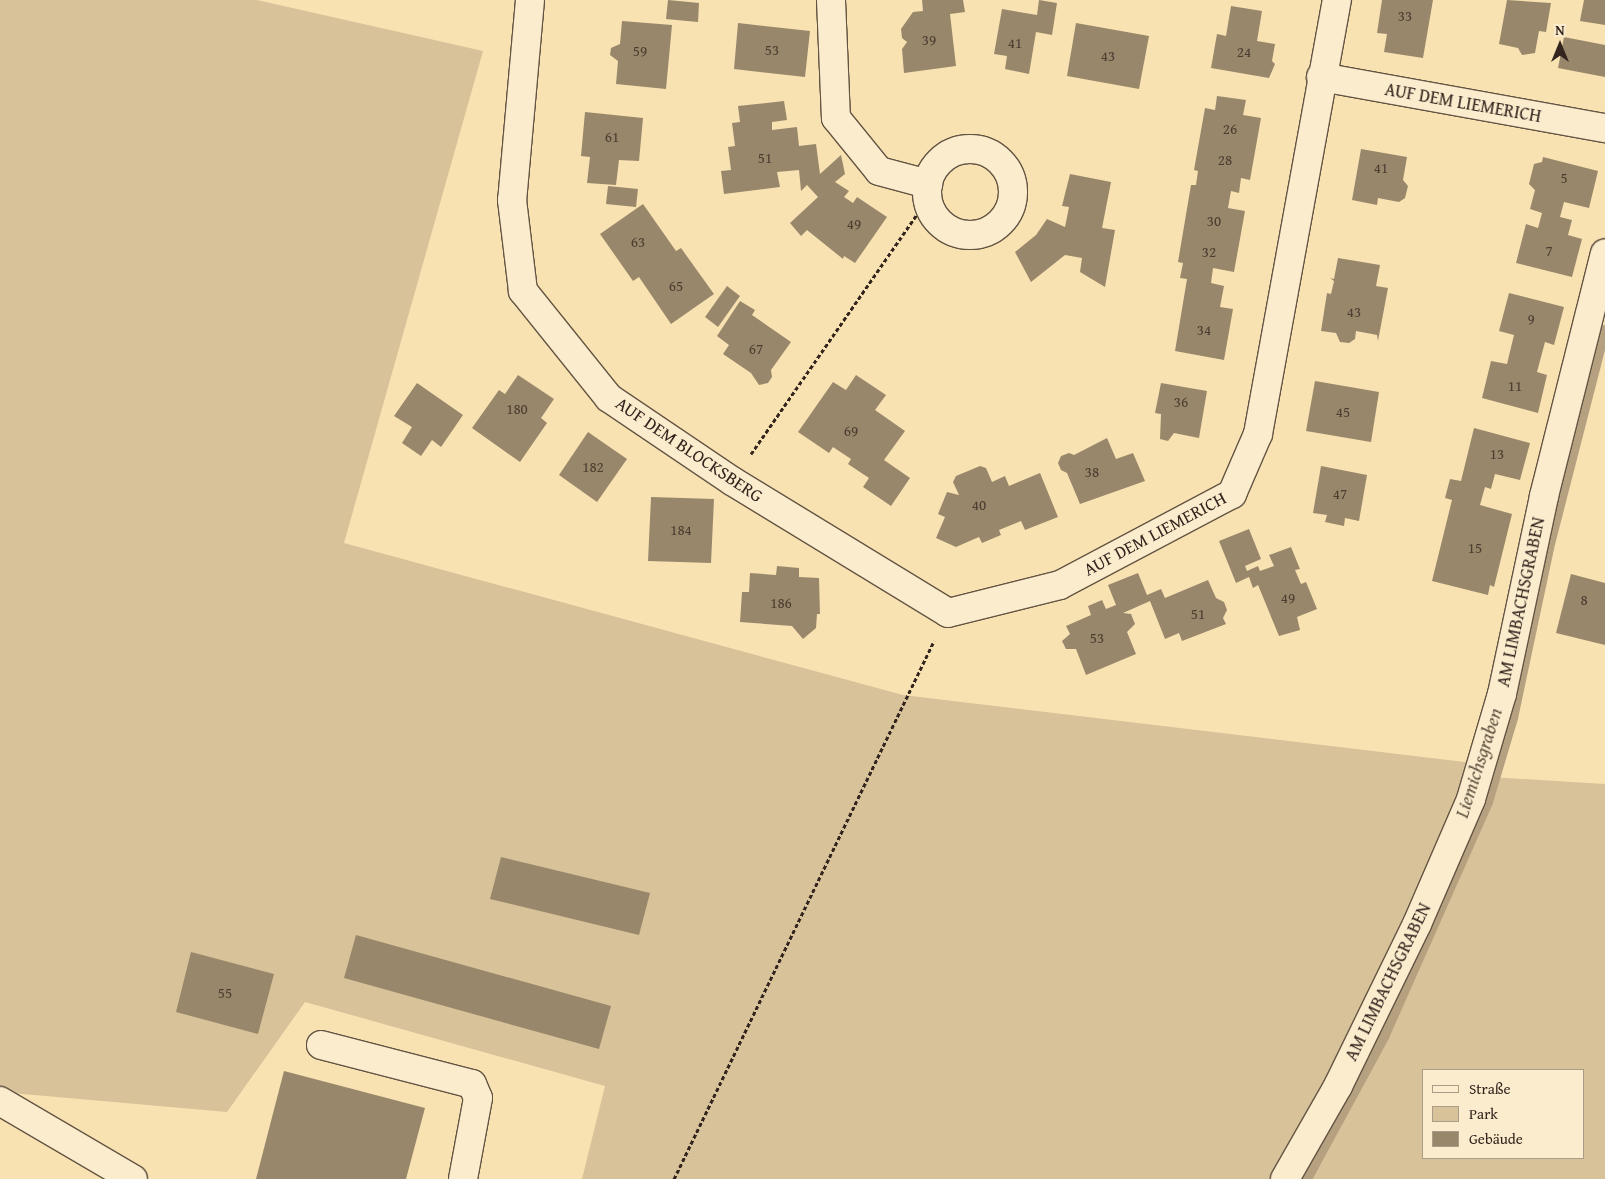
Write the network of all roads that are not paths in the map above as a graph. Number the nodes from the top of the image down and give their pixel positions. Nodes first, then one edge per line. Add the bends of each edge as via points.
1 (530, 0) edge
2 (831, 0) edge
3 (1336, 0) edge
4 (1322, 77) junction
5 (1605, 128) edge
6 (927, 192) road end
7 (1605, 254) edge
8 (878, 572) joint
9 (321, 1045) dead end
10 (0, 1101) edge
11 (133, 1179) edge
12 (463, 1179) edge
13 (1285, 1179) edge

1 - 8 street, AUF DEM BLOCKSBERG via 512,200 523,291 609,398 732,481
2 - 6 street via 836,118 879,171
3 - 4 street, AUF DEM LIEMERICH
4 - 5 street, AUF DEM LIEMERICH
4 - 8 street, AUF DEM LIEMERICH via 1258,434 1232,494 1060,585 948,613
7 - 13 street, AM LIMBACHSGRABEN via 1544,496 1502,694 1471,799 1417,924 1338,1086
9 - 12 street via 472,1084 478,1098
10 - 11 street

